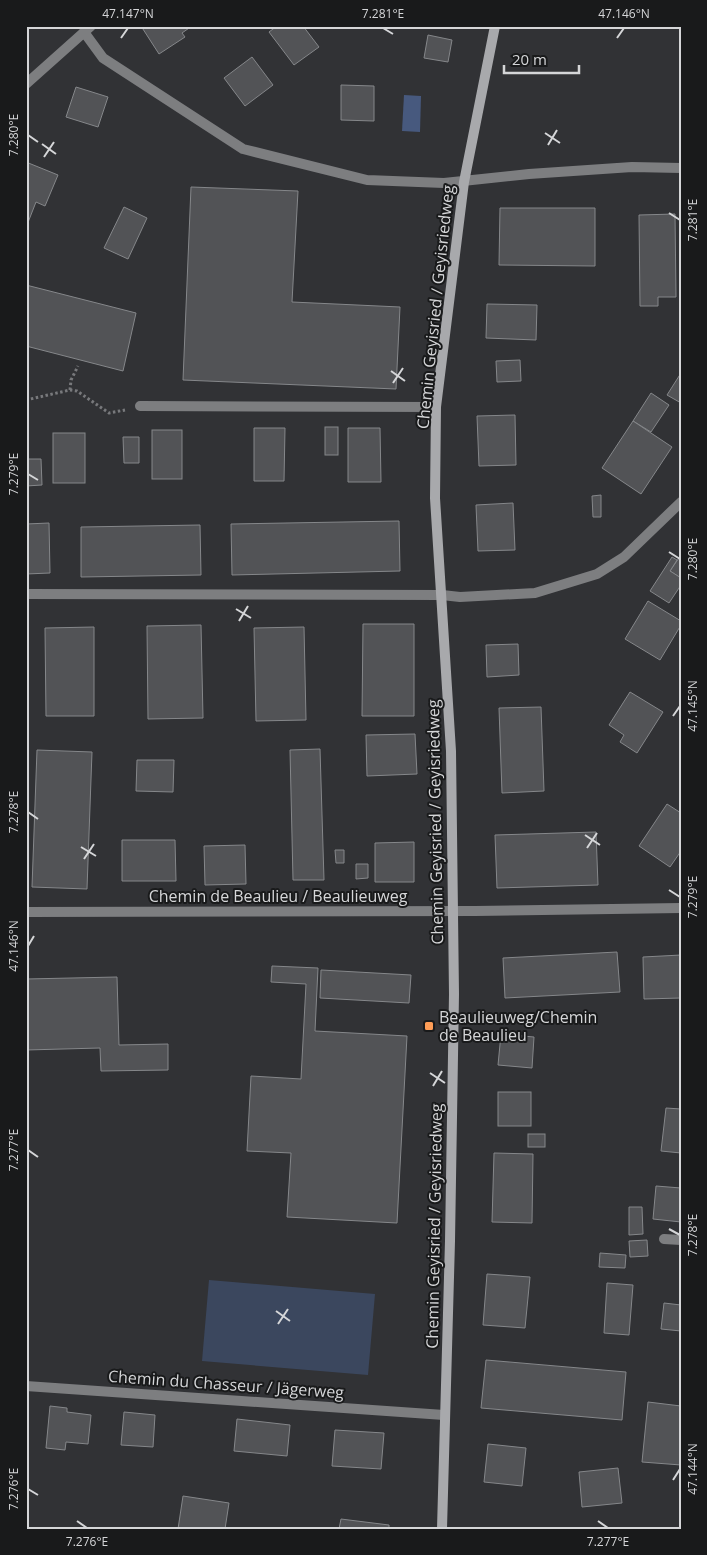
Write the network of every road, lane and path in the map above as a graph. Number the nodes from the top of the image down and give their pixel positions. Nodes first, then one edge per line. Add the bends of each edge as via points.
1 (495, 26) edge
2 (88, 29) edge
3 (26, 84) edge
4 (681, 168) edge
5 (464, 182) junction
6 (78, 366) dead end
7 (70, 390) junction
8 (26, 400) edge
9 (140, 406) joint
10 (436, 406) junction
11 (681, 502) edge
12 (26, 594) edge
13 (442, 595) junction
14 (681, 908) edge
15 (454, 911) junction
16 (26, 912) edge
17 (664, 1239) dead end
18 (681, 1240) edge
19 (26, 1386) edge
20 (444, 1415) junction
21 (442, 1529) edge

1 - 5 street, Chemin Geyisried / Geyisriedweg
2 - 3 street
2 - 5 street via 103,58 243,149 367,180
4 - 5 street via 632,167
5 - 10 street, Chemin Geyisried / Geyisriedweg
6 - 7 path
7 - 8 path
7 - 9 path via 77,391 109,413
9 - 10 street
10 - 13 street, Chemin Geyisried / Geyisriedweg via 435,498
11 - 13 street via 624,557 597,574 534,593
12 - 13 street
13 - 15 street, Chemin Geyisried / Geyisriedweg
14 - 15 street, Chemin de Beaulieu / Beaulieuweg
15 - 16 street, Chemin de Beaulieu / Beaulieuweg
15 - 20 street, Chemin Geyisried / Geyisriedweg via 450,1241
17 - 18 street
19 - 20 street, Chemin du Chasseur / Jägerweg
20 - 21 street, Chemin Geyisried / Geyisriedweg

